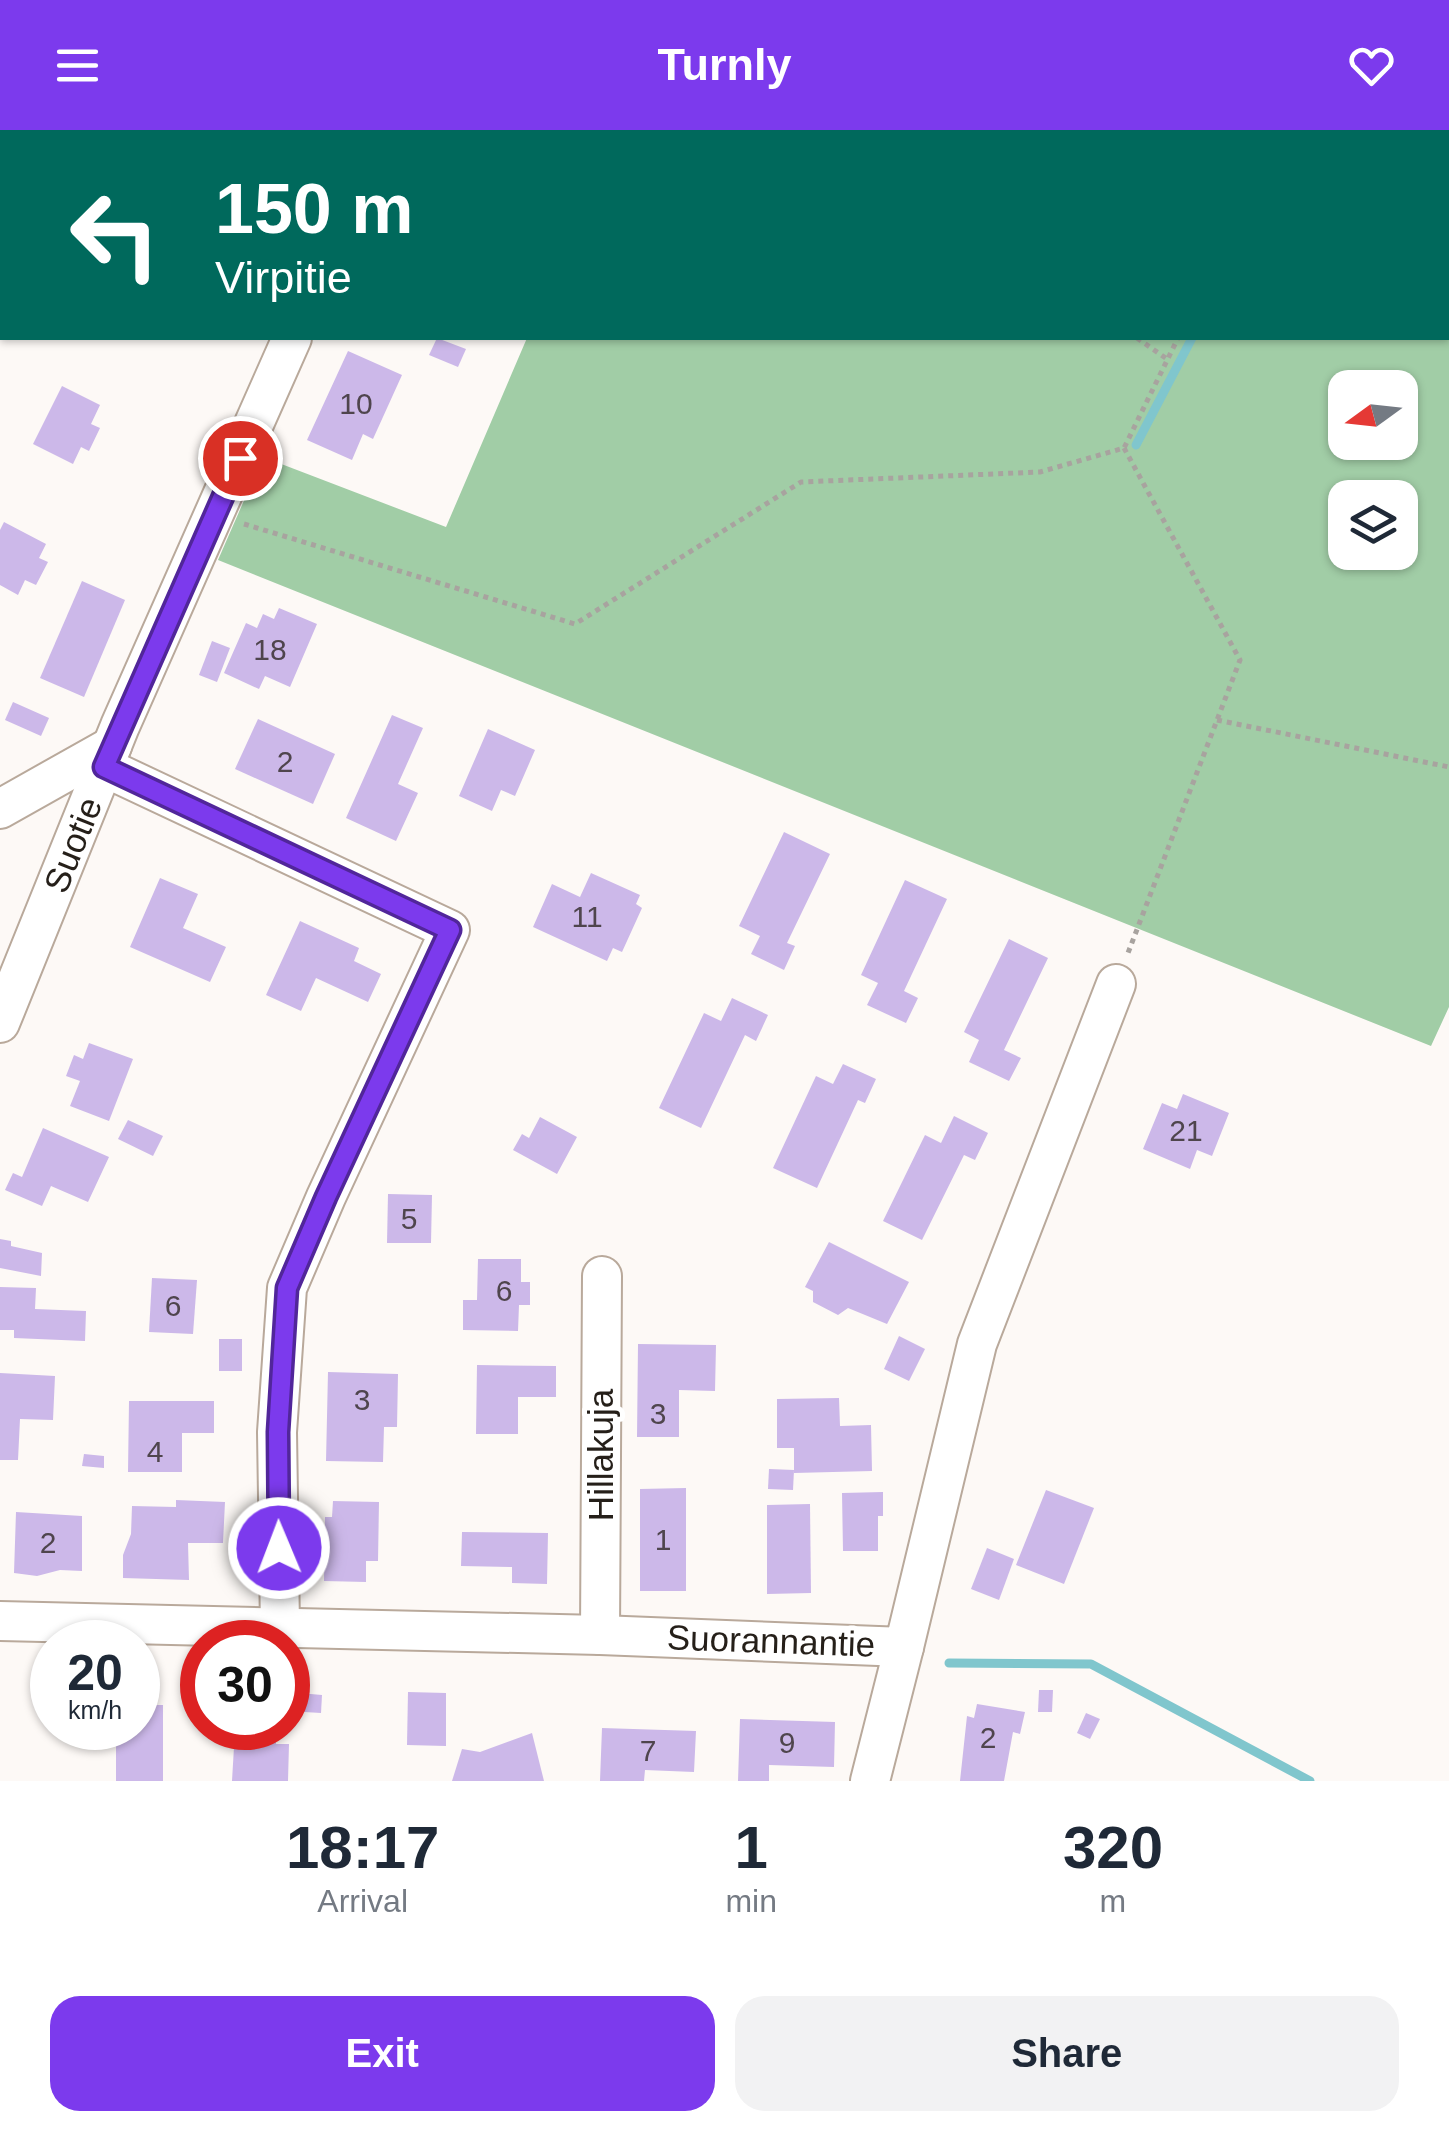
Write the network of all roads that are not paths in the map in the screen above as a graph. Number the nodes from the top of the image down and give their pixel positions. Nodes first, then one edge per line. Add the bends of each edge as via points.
1 (291, 340) edge
2 (108, 756) junction
3 (0, 809) edge
4 (1116, 984) road end
5 (0, 1023) edge
6 (602, 1276) dead end
7 (280, 1620) edge
8 (0, 1621) edge
9 (180, 1624) edge
10 (310, 1627) edge
11 (600, 1634) junction
12 (904, 1647) junction
13 (870, 1781) edge

1 - 2 street, Suotie
2 - 3 street
2 - 5 street, Suotie
2 - 7 street via 450,930 287,1288 278,1432
4 - 12 street, Suorannantie via 977,1344
6 - 11 street, Hillakuja
8 - 9 street, Suorannantie
10 - 11 street, Suorannantie
11 - 12 street, Suorannantie
12 - 13 street

